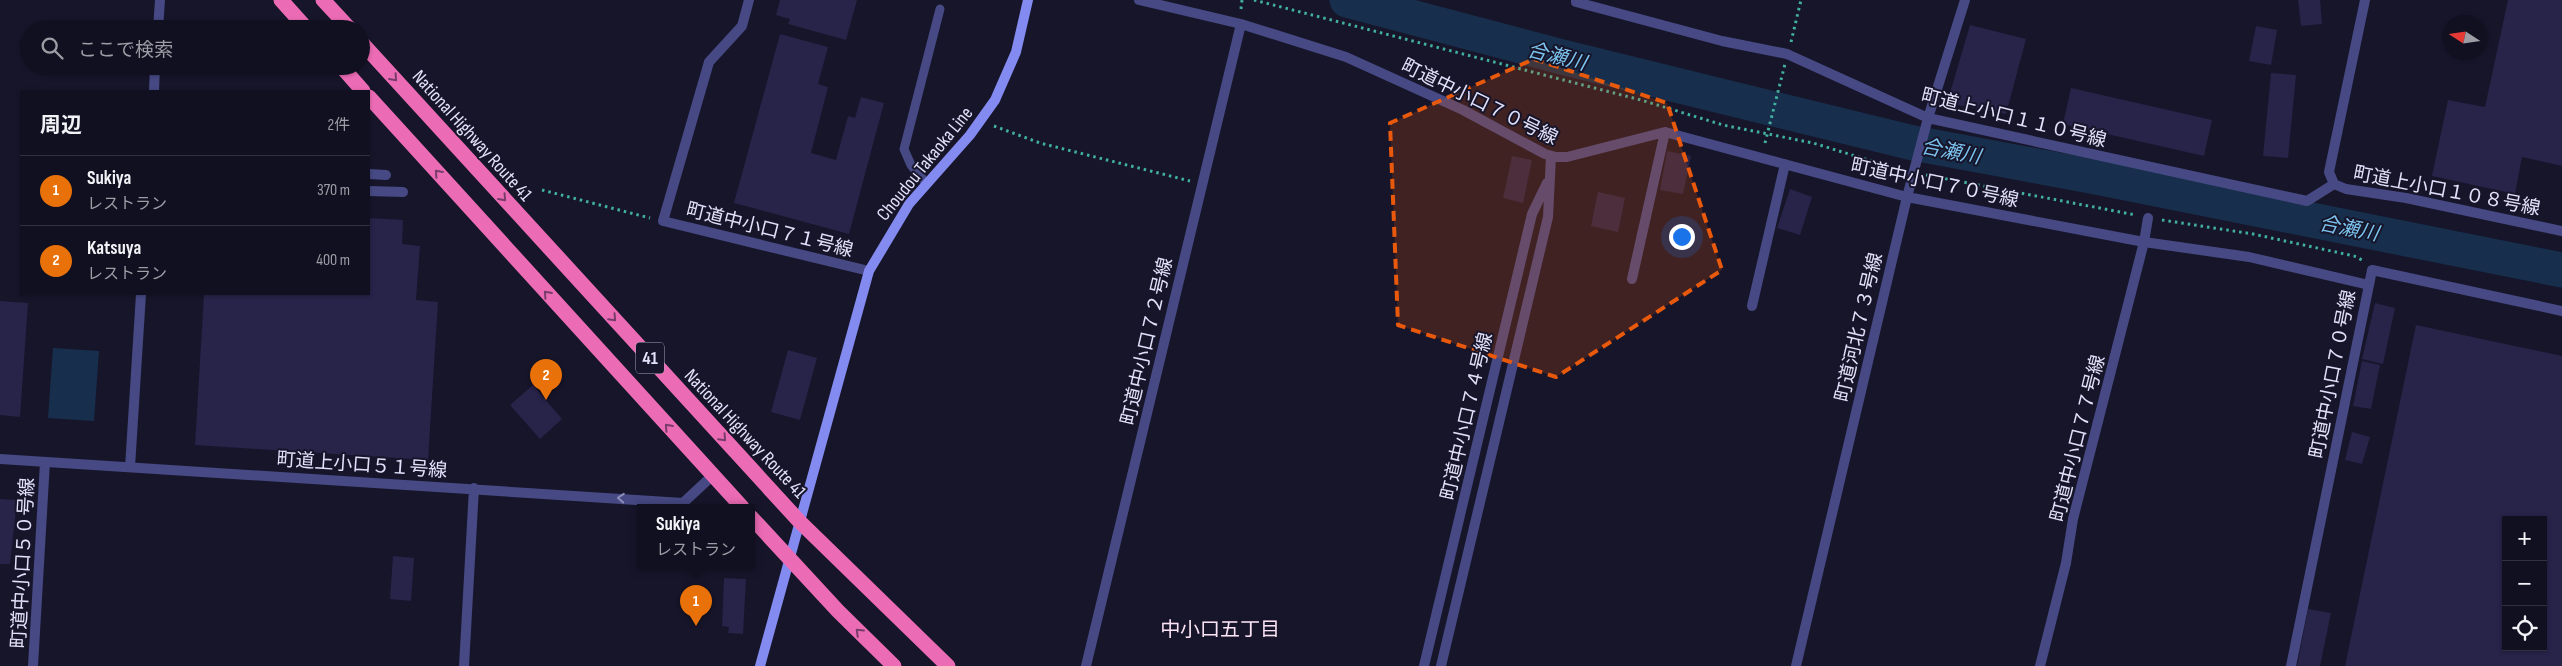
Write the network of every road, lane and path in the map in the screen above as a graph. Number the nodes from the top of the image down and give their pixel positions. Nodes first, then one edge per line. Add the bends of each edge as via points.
1 (160, 0) edge
2 (281, 0) edge
3 (323, 0) edge
4 (749, 0) edge
5 (1028, 0) edge
6 (1140, 0) edge
7 (1254, 0) edge
8 (1801, 0) edge
9 (1965, 0) edge
10 (2365, 0) edge
11 (1576, 1) edge
12 (940, 8) dead end
13 (159, 20) edge
14 (299, 20) edge
15 (342, 20) edge
16 (1241, 24) junction
17 (370, 52) edge
18 (1786, 59) junction
19 (155, 75) edge
20 (349, 75) edge
21 (154, 90) edge
22 (362, 90) edge
23 (370, 98) edge
24 (982, 120) junction
25 (1927, 122) junction
26 (1665, 132) junction
27 (1765, 143) dead end
28 (1551, 156) junction
29 (1785, 164) junction
30 (1914, 173) junction
31 (370, 174) edge
32 (386, 175) dead end
33 (1550, 178) junction
34 (926, 183) junction
35 (1201, 184) junction
36 (2334, 184) junction
37 (370, 190) edge
38 (542, 190) dead end
39 (403, 192) dead end
40 (1907, 197) junction
41 (2148, 218) dead end
42 (663, 221) junction
43 (2562, 231) edge
44 (2144, 242) junction
45 (870, 271) junction
46 (1632, 279) dead end
47 (2369, 285) junction
48 (141, 295) edge
49 (1752, 306) dead end
50 (2562, 311) edge
51 (0, 460) edge
52 (46, 462) junction
53 (130, 466) junction
54 (712, 476) junction
55 (474, 488) junction
56 (739, 504) edge
57 (755, 521) edge
58 (799, 521) junction
59 (790, 558) junction
60 (33, 666) edge
61 (464, 666) edge
62 (760, 666) edge
63 (894, 666) edge
64 (948, 666) edge
65 (1086, 666) edge
66 (1424, 666) edge
67 (1441, 666) edge
68 (1796, 666) edge
69 (2040, 666) edge
70 (2291, 666) edge

1 - 13 street
2 - 14 highway
3 - 15 highway
4 - 42 street, 町道中小口７１号線 via 742,26 709,62
5 - 24 street, Choudou Takaoka Line via 1007,76
6 - 16 street, 町道中小口７０号線
7 - 30 path via 1641,100 1723,126 1813,143
8 - 18 path
9 - 25 street, 町道河北７３号線
10 - 36 street, 町道上小口１０８号線 via 2329,172
11 - 18 street, 町道上小口１１０号線
12 - 34 lane via 904,149 911,165
16 - 28 street, 町道中小口７０号線 via 1346,57 1463,110
16 - 35 street, 町道中小口７２号線
17 -> 58 highway, National Highway Route 41 / 41
18 - 25 street, 町道上小口１１０号線
18 - 27 path, bridge
19 - 21 street
20 - 22 highway
54 -> 23 highway, 41
24 - 34 street, Choudou Takaoka Line
24 - 35 path via 1040,144
25 - 30 street, 町道河北７３号線
25 - 36 street, 町道上小口１１０号線 via 2307,201
26 - 28 street, 町道中小口７０号線 via 1567,157
26 - 29 street, 町道中小口７０号線
26 - 46 street
28 - 33 street, 町道中小口７４号線
29 - 40 street, 町道中小口７０号線
29 - 49 street
30 - 40 street, 町道河北７３号線
31 - 32 street
33 - 66 street, 町道中小口７４号線 via 1532,214
33 - 67 street, 町道中小口７４号線 via 1548,218
34 - 45 street, Choudou Takaoka Line via 893,228
35 - 65 street, 町道中小口７２号線
36 - 43 street, 町道上小口１０８号線
37 - 39 street
38 - 42 path
40 - 44 street, 町道中小口７０号線
40 - 68 street, 町道河北７３号線
41 - 44 street, 町道中小口７７号線
42 - 45 street, 町道中小口７１号線
44 - 47 street, 町道中小口７０号線 via 2249,257
44 - 69 street, 町道中小口７７号線 via 2073,519 2066,563
45 - 58 street, Choudou Takaoka Line
47 - 50 street via 2372,270
47 - 70 street, 町道中小口７０号線
48 - 53 street
51 - 52 street, 町道上小口５１号線
52 - 53 street, 町道上小口５１号線
52 - 60 street, 町道中小口５０号線
53 - 55 street, 町道上小口５１号線
54 -> 55 street, 町道上小口５１号線 via 683,502
54 - 56 highway, 41
55 - 61 street
57 - 59 highway
58 - 59 street, Choudou Takaoka Line
58 - 64 highway, National Highway Route 41 / 41
59 - 62 street, Choudou Takaoka Line
63 -> 59 highway

